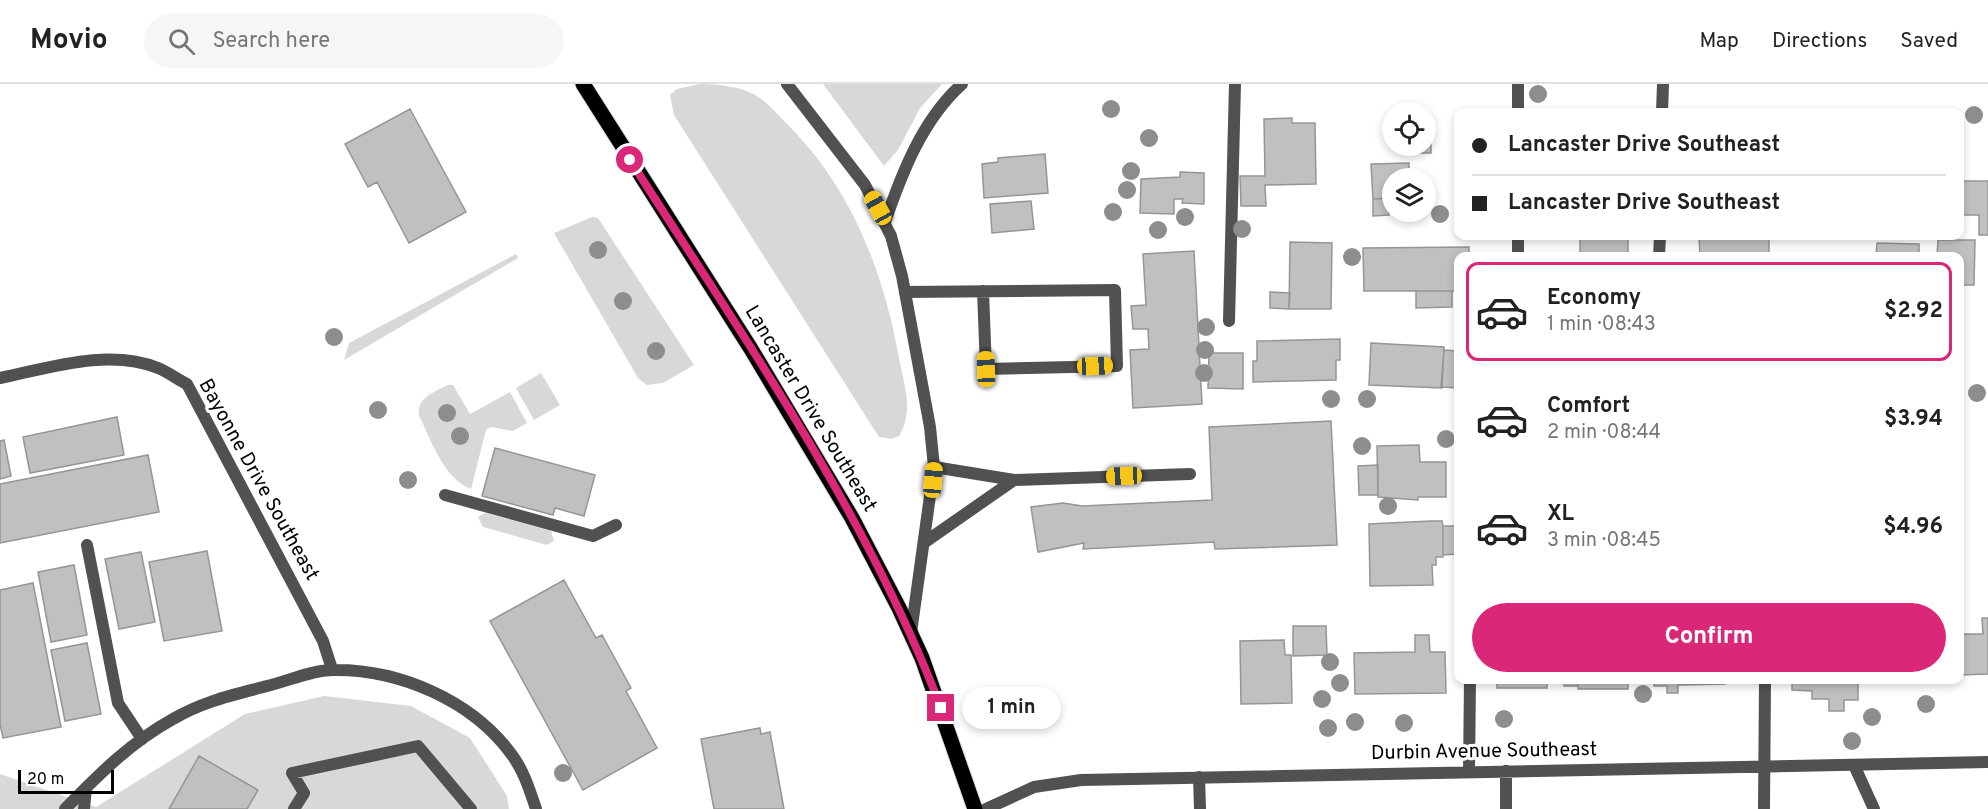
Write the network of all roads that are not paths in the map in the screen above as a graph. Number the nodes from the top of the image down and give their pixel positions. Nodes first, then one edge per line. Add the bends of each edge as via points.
1 (582, 84) edge
2 (787, 84) edge
3 (962, 84) edge
4 (1235, 84) edge
5 (1518, 84) edge
6 (1663, 84) edge
7 (1518, 108) edge
8 (1662, 108) edge
9 (885, 222) junction
10 (983, 291) junction
11 (905, 292) junction
12 (1229, 321) dead end
13 (0, 378) edge
14 (934, 467) junction
15 (1190, 474) dead end
16 (1014, 480) junction
17 (445, 495) dead end
18 (616, 525) dead end
19 (925, 542) junction
20 (87, 545) dead end
21 (911, 633) junction
22 (332, 669) junction
23 (1470, 684) edge
24 (1765, 684) edge
25 (142, 739) junction
26 (1988, 762) edge
27 (1854, 765) junction
28 (1764, 766) junction
29 (1506, 771) junction
30 (1469, 772) junction
31 (1199, 777) junction
32 (86, 788) junction
33 (65, 809) edge
34 (84, 809) edge
35 (294, 809) edge
36 (471, 809) edge
37 (536, 809) edge
38 (975, 809) edge
39 (986, 809) edge
40 (1200, 809) edge
41 (1506, 809) edge
42 (1764, 809) edge
43 (1874, 809) edge

1 - 21 main road, Lancaster Drive Southeast via 815,454
2 - 9 street via 865,185
3 - 9 street via 928,124
4 - 12 street
5 - 7 street
6 - 8 street
9 - 11 street
10 - 10 street via 1115,290 1117,366 986,369
10 - 11 street
11 - 14 street
13 - 22 street, Bayonne Drive Southeast via 83,362 124,360 157,368 187,384 323,641
14 - 16 street
14 - 19 street
15 - 16 street
16 - 19 street
17 - 18 street via 593,536
19 - 21 street
20 - 25 street via 118,703
21 - 38 main road, Lancaster Drive Southeast
22 - 25 street via 219,697
22 - 37 street via 410,683 463,708 493,731 513,756
23 - 30 street
24 - 28 street
25 - 32 street
26 - 27 street, Durbin Avenue Southeast
27 - 28 street, Durbin Avenue Southeast
27 - 43 street
28 - 29 street, Durbin Avenue Southeast
28 - 42 street
29 - 30 street, Durbin Avenue Southeast
29 - 41 street
30 - 31 street, Durbin Avenue Southeast
31 - 39 street, Durbin Avenue Southeast via 1081,780 1034,787
31 - 40 street
32 - 33 street
32 - 34 street
35 - 36 street via 304,793 292,773 418,746

